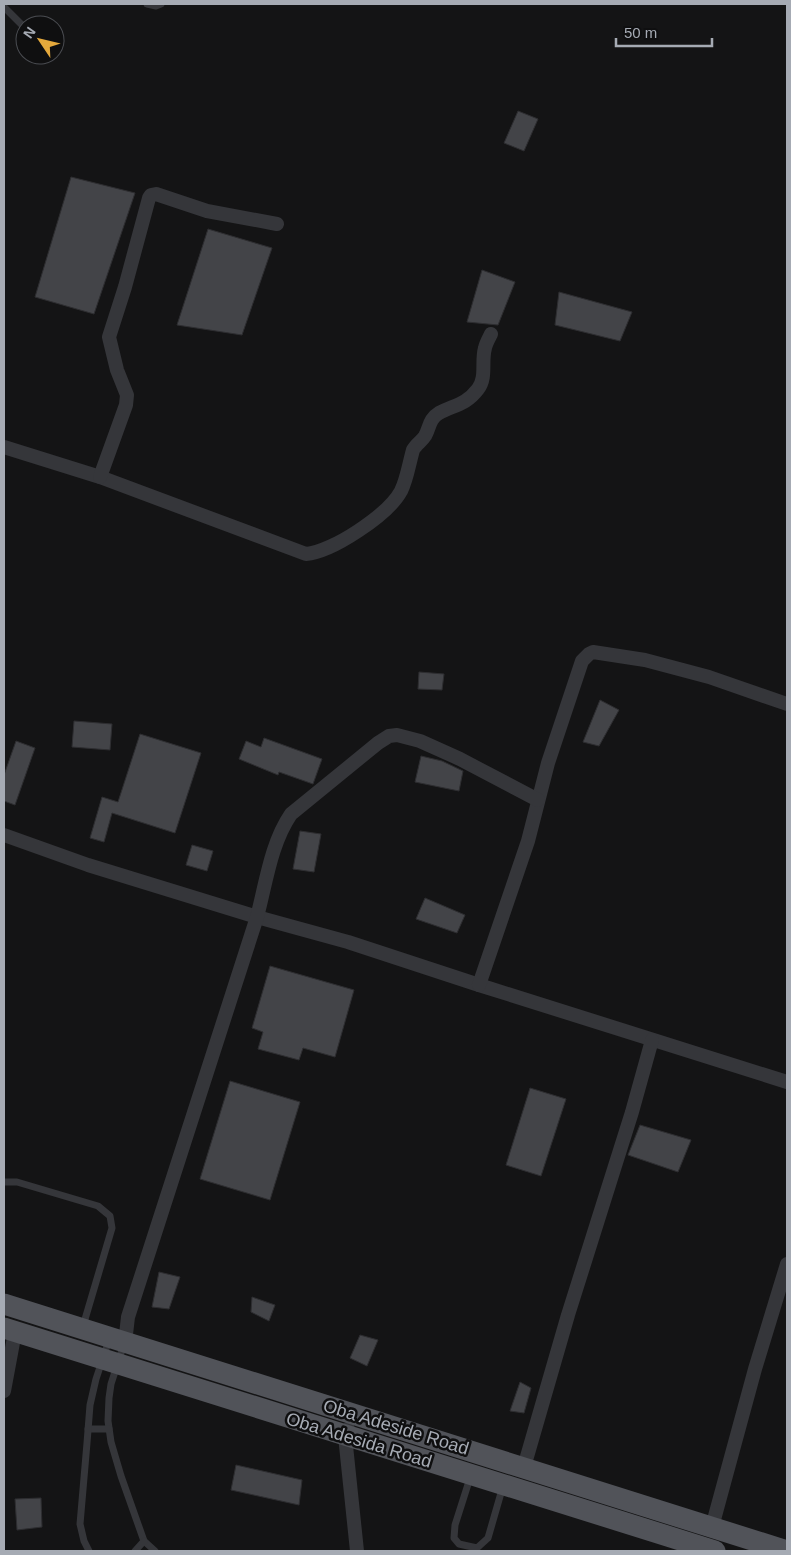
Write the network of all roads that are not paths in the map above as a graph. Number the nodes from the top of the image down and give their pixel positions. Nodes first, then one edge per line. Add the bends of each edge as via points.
1 (147, 4) edge
2 (161, 4) edge
3 (4, 7) edge
4 (15, 18) edge
5 (277, 224) dead end
6 (491, 334) dead end
7 (4, 447) edge
8 (100, 477) junction
9 (787, 704) edge
10 (538, 800) junction
11 (4, 835) edge
12 (257, 917) junction
13 (479, 985) junction
14 (652, 1040) junction
15 (787, 1082) edge
16 (4, 1182) edge
17 (787, 1264) edge
18 (4, 1304) edge
19 (82, 1328) junction
20 (10, 1330) edge
21 (117, 1340) junction
22 (110, 1361) junction
23 (4, 1391) edge
24 (354, 1414) junction
25 (88, 1429) junction
26 (109, 1429) junction
27 (345, 1436) junction
28 (524, 1467) junction
29 (471, 1475) junction
30 (503, 1484) junction
31 (712, 1527) junction
32 (144, 1541) junction
33 (89, 1551) edge
34 (136, 1551) edge
35 (155, 1551) edge
36 (357, 1551) edge
37 (715, 1551) edge
38 (787, 1551) edge

1 - 2 lane
3 - 4 lane
5 - 8 street via 207,211 156,194 149,198 109,337 127,395
6 - 8 street via 485,347 480,387 466,401 439,413 432,420 413,450 400,492 372,520 332,547 316,553 306,554
7 - 8 street
9 - 10 street via 709,676 646,660 594,652 582,661
10 - 12 street via 460,759 397,734 389,736 291,814 274,850
10 - 13 street via 528,841
11 - 12 street via 88,865
12 - 13 street via 348,942
12 - 21 street via 128,1317
13 - 14 street
14 - 15 street
14 - 28 street
16 - 19 lane via 17,1182 98,1206 110,1216 112,1228
17 - 31 street
18 - 19 main road, Oba Adeside Road
19 - 21 main road, Oba Adeside Road
20 - 22 main road, Oba Adesida Road
20 - 23 street
21 - 22 lane
21 - 22 lane
21 - 24 main road, Oba Adeside Road
22 - 25 lane via 90,1405
22 - 26 lane
22 - 27 main road, Oba Adesida Road
24 - 27 street
24 - 28 main road, Oba Adeside Road
25 - 26 lane
25 - 33 lane via 80,1524
26 - 32 lane via 121,1476
27 - 29 main road, Oba Adesida Road
27 - 36 street
28 - 31 main road, Oba Adeside Road
29 - 30 main road, Oba Adesida Road
29 - 30 lane via 455,1525 454,1538 459,1544 477,1548 488,1538
30 - 37 main road, Oba Adesida Road
31 - 38 main road, Oba Adeside Road
32 - 34 lane
32 - 35 lane

